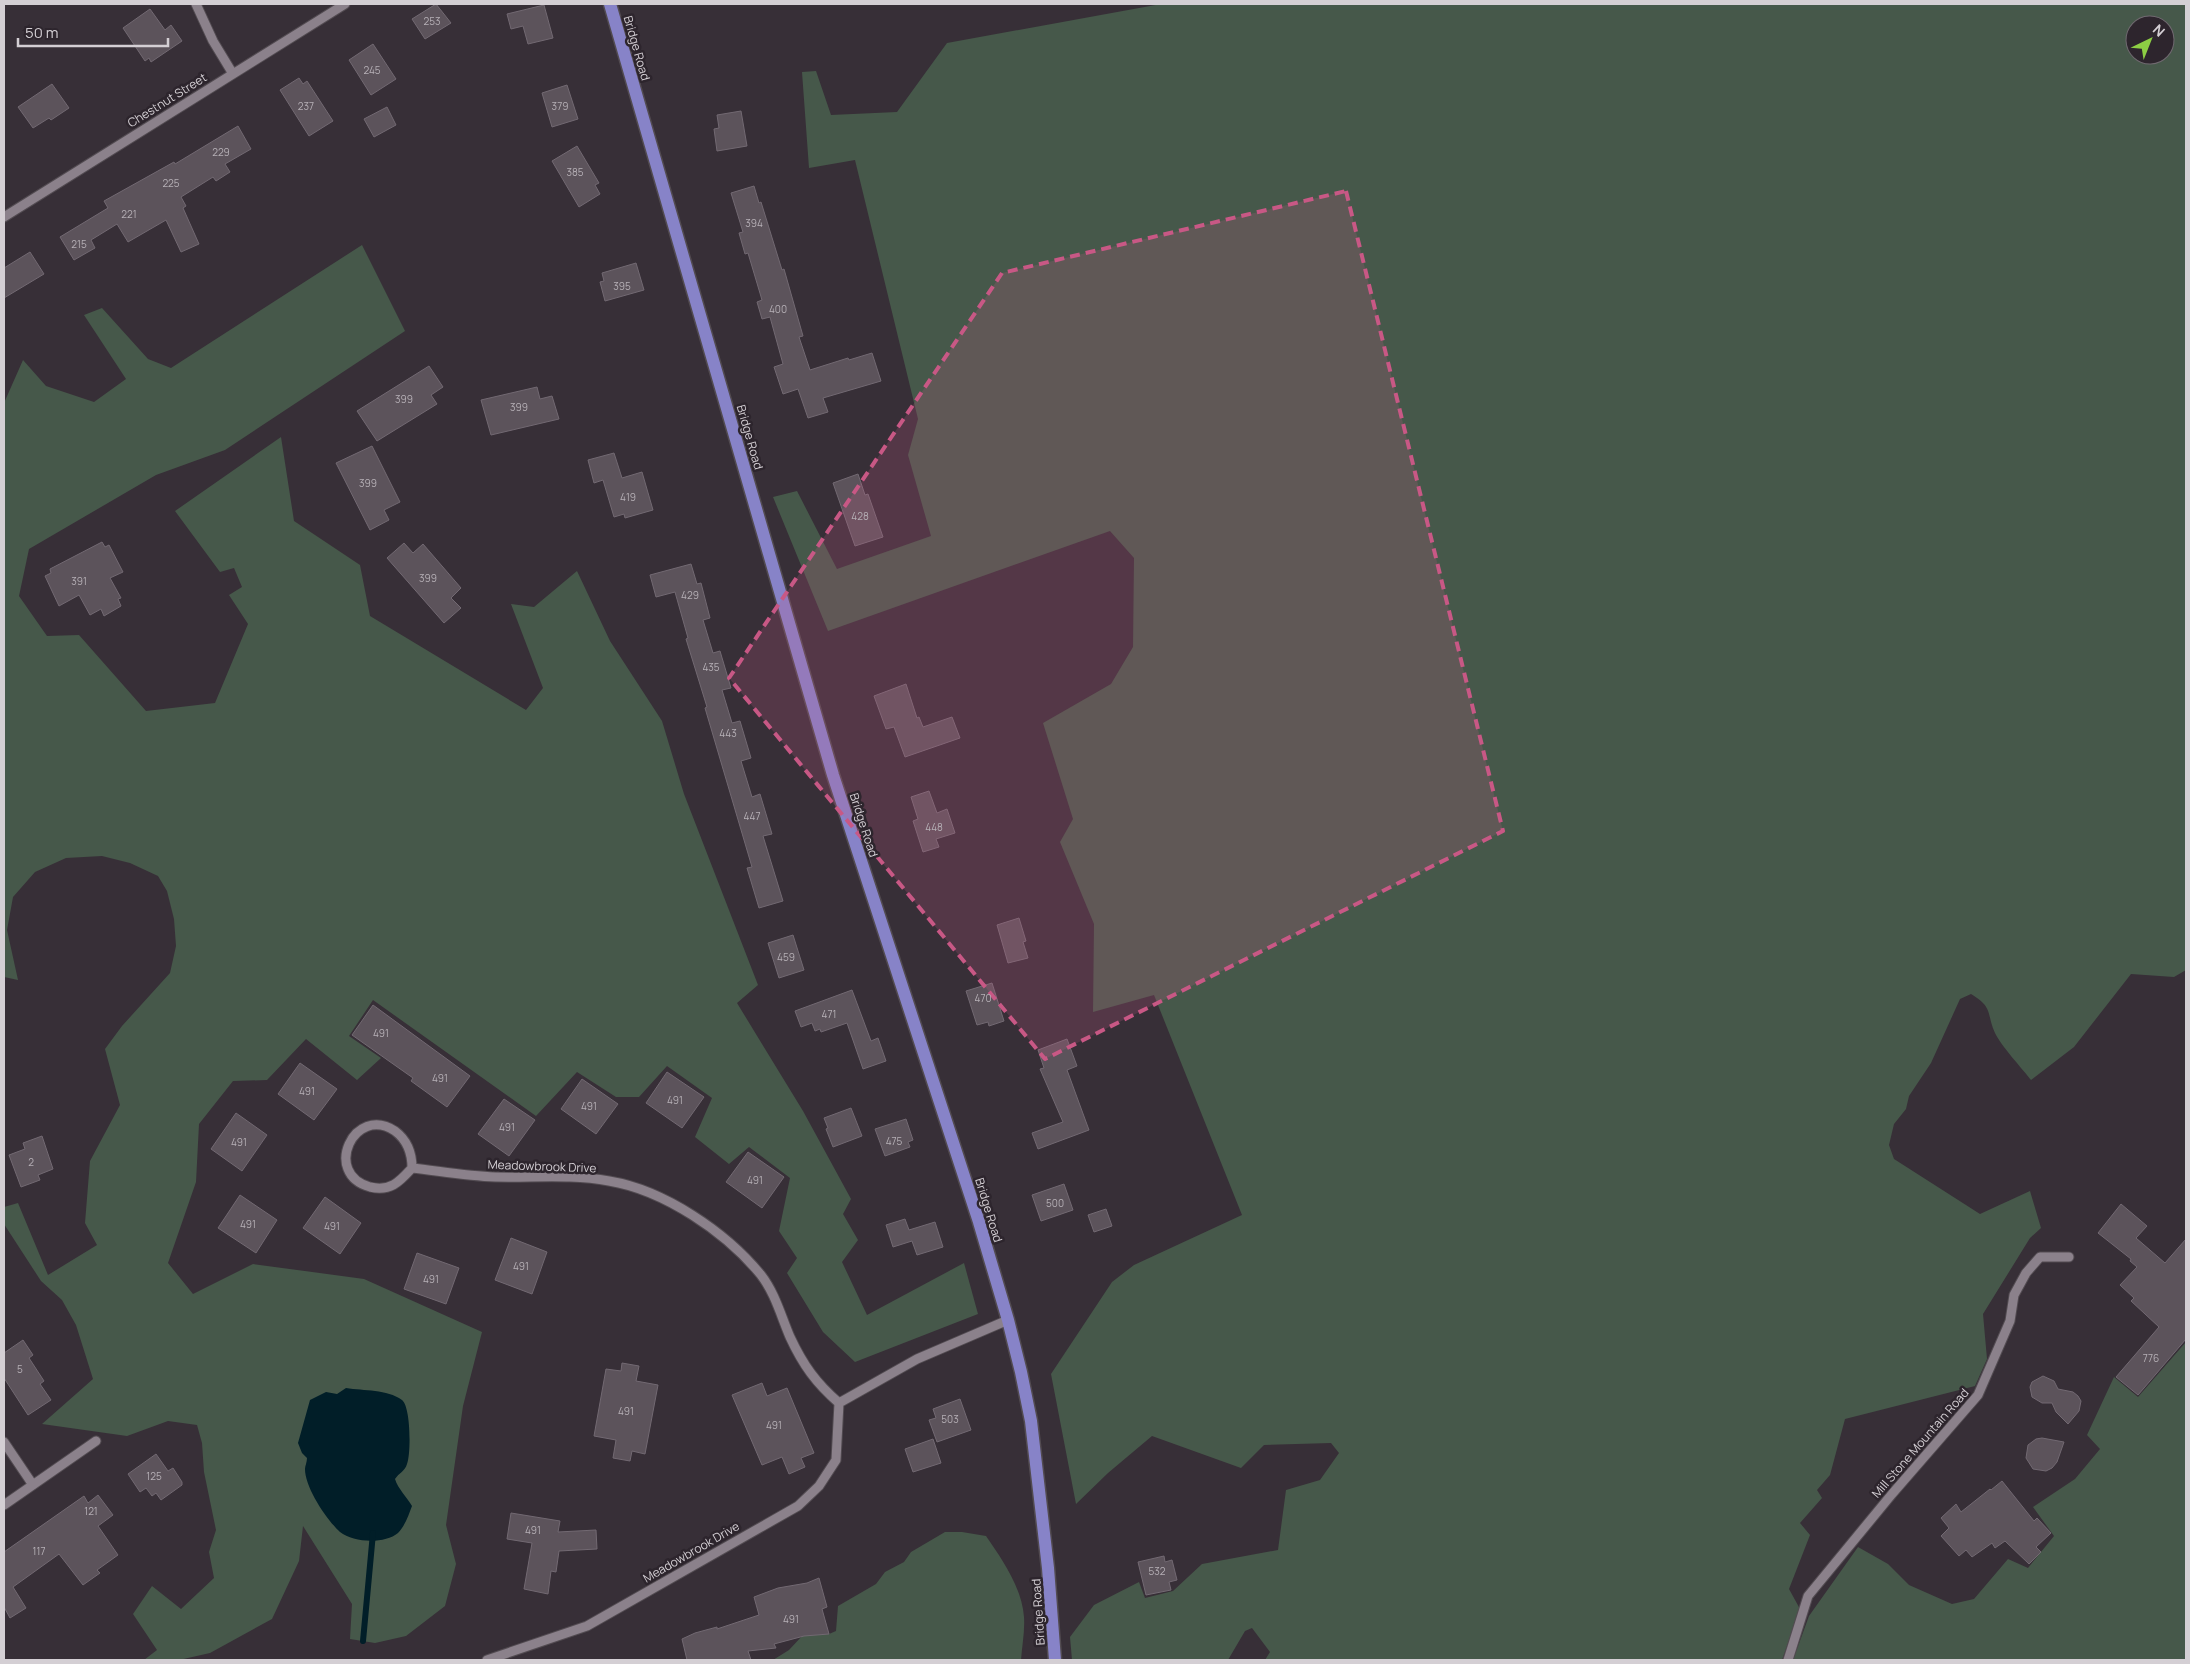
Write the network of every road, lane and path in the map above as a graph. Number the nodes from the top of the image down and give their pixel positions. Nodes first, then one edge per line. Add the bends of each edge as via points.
1 (196, 4) edge
2 (345, 4) edge
3 (610, 4) edge
4 (232, 74) junction
5 (4, 218) edge
6 (412, 1168) junction
7 (2069, 1257) dead end
8 (1008, 1320) junction
9 (839, 1404) junction
10 (4, 1442) edge
11 (96, 1442) dead end
12 (33, 1485) junction
13 (4, 1505) edge
14 (487, 1660) edge
15 (1055, 1660) edge
16 (1788, 1660) edge

1 - 4 street
2 - 4 street, Chestnut Street
3 - 8 main road, Bridge Road via 833,775
4 - 5 street, Chestnut Street
6 - 6 street via 410,1150 403,1137 381,1125 363,1128 353,1138 346,1153 351,1175 370,1187 394,1186
6 - 9 street, Meadowbrook Drive via 493,1177 567,1177 609,1181 633,1187 685,1212 722,1237 762,1277 804,1364 819,1386
7 - 16 street, Mill Stone Mountain Road via 2040,1257 2026,1273 2014,1295 2010,1321 1978,1395 1808,1596
8 - 9 street via 917,1359
8 - 15 main road, Bridge Road via 1031,1421
9 - 14 street, Meadowbrook Drive via 836,1460 819,1486 798,1506 587,1626
10 - 12 street
11 - 12 street
12 - 13 street

